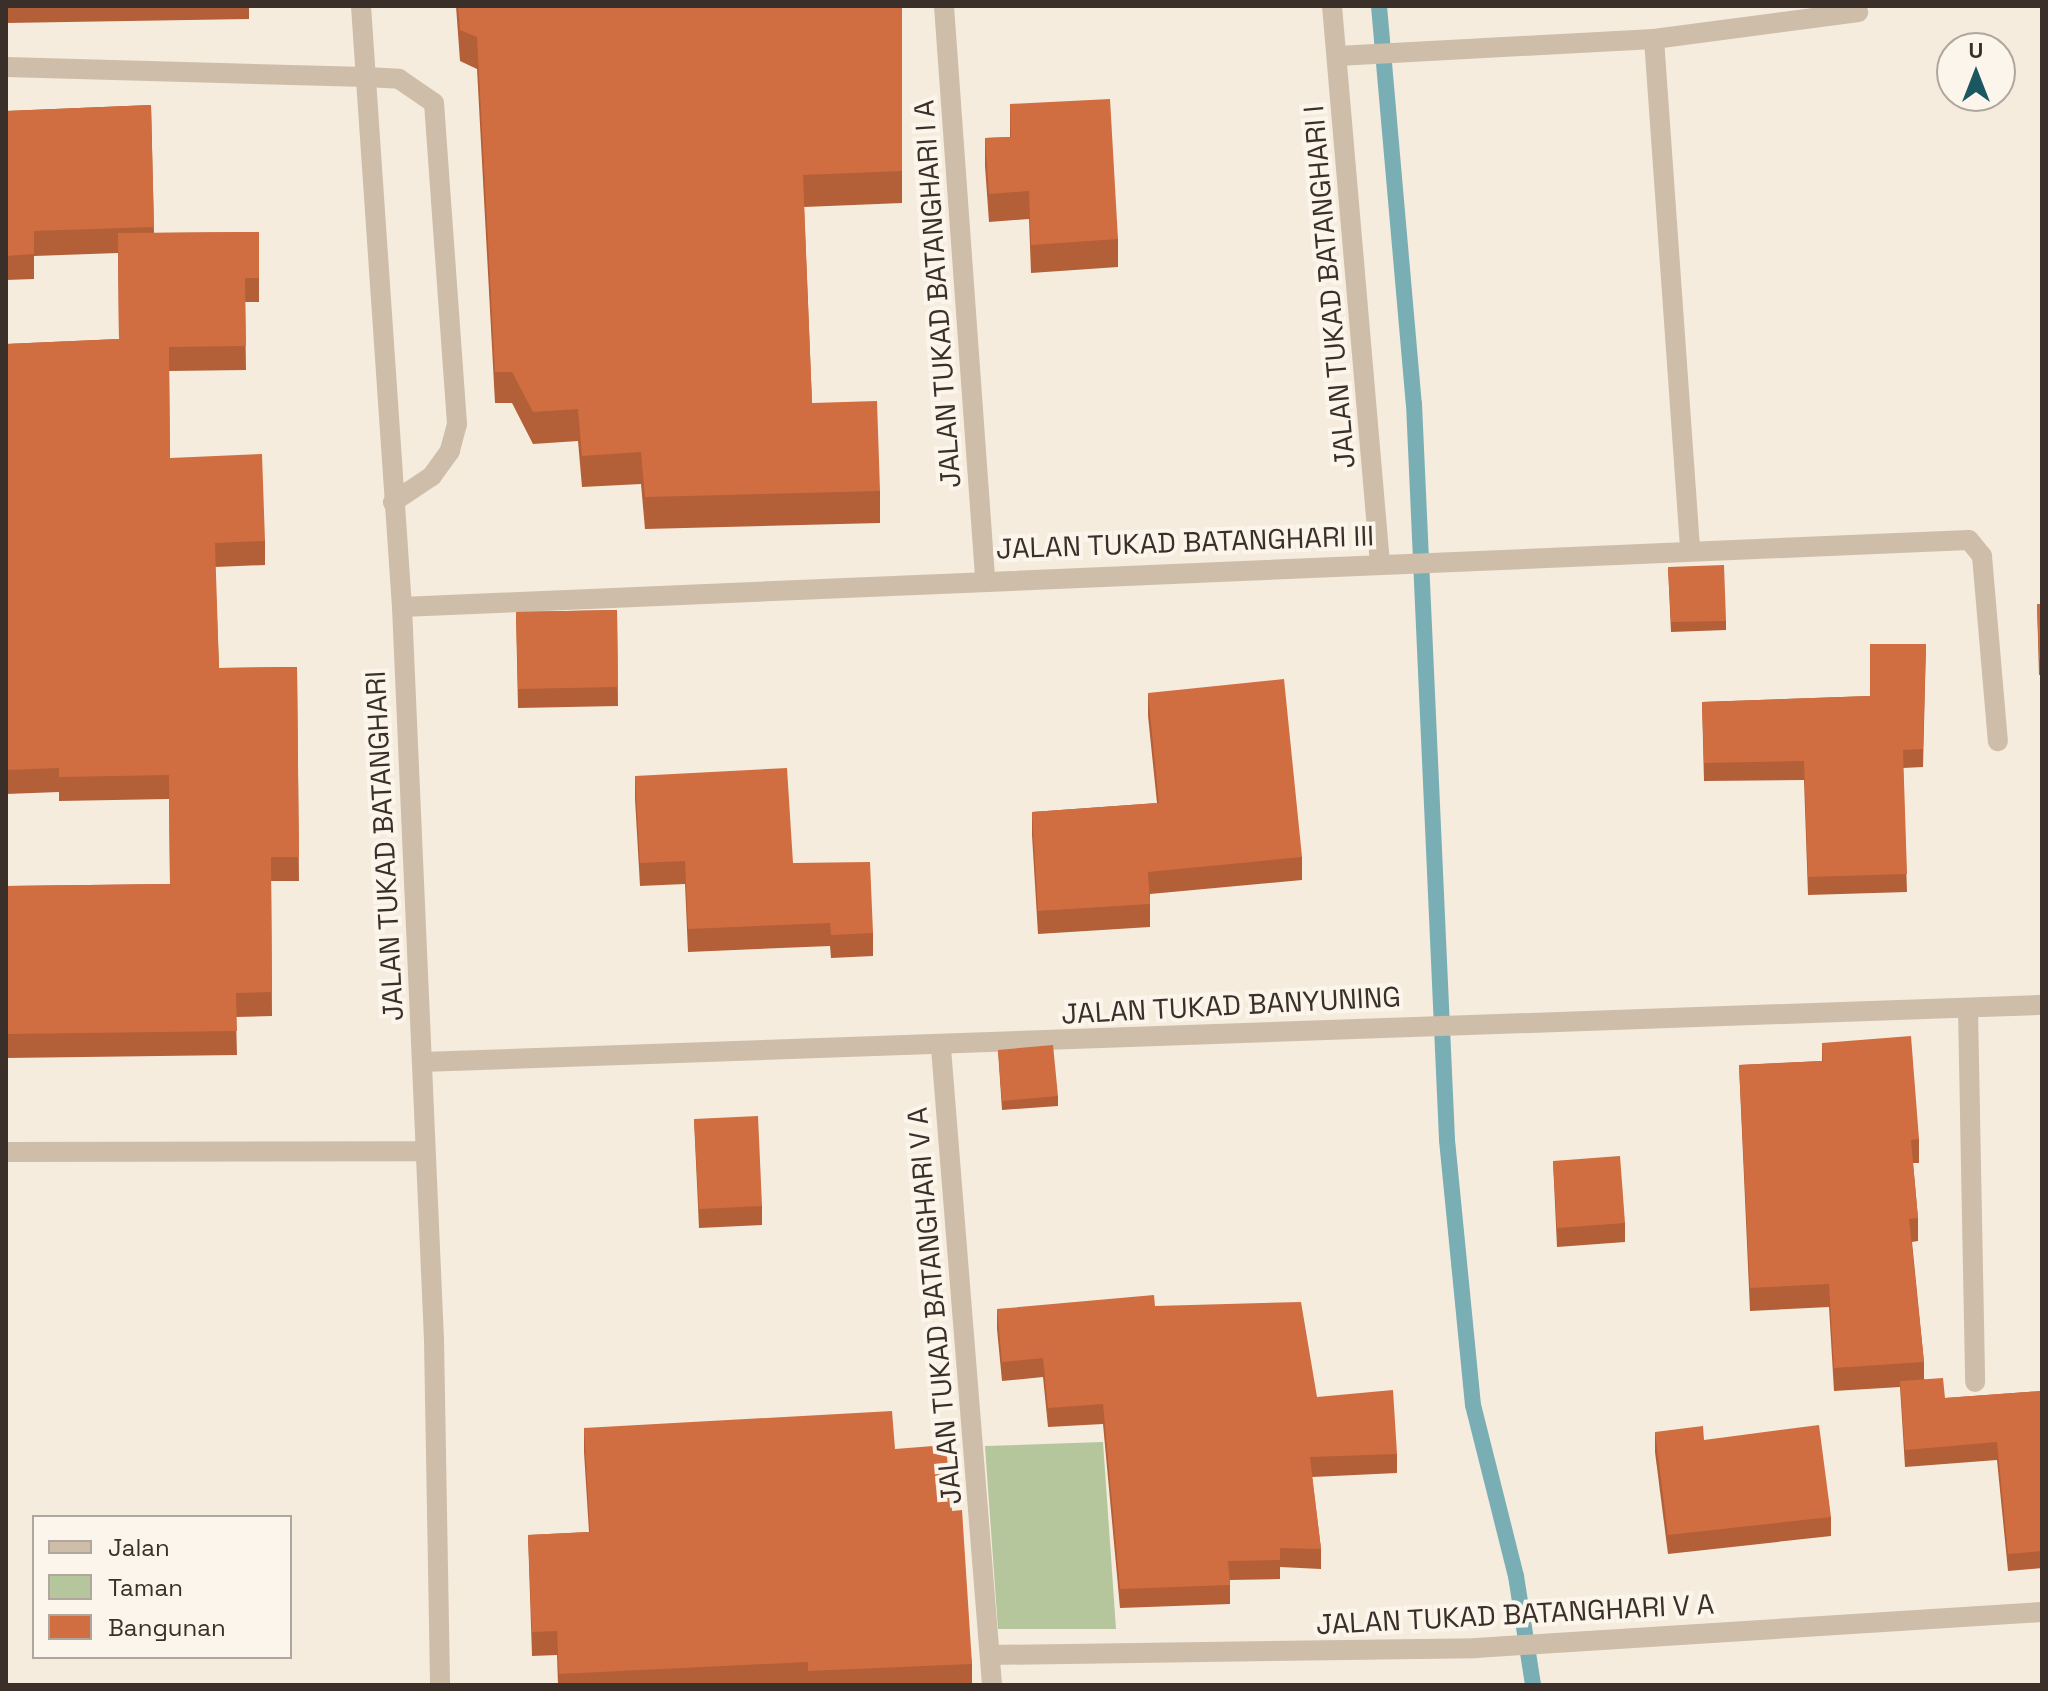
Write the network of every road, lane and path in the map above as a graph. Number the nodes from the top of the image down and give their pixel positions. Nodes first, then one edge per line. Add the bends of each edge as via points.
1 (361, 6) edge
2 (944, 6) edge
3 (1332, 6) edge
4 (1858, 12) dead end
5 (1654, 39) junction
6 (1338, 56) junction
7 (6, 67) edge
8 (366, 77) junction
9 (393, 502) junction
10 (1690, 548) junction
11 (1380, 564) junction
12 (985, 577) junction
13 (402, 607) junction
14 (1998, 741) dead end
15 (2042, 1005) edge
16 (1968, 1009) junction
17 (941, 1048) junction
18 (422, 1062) junction
19 (424, 1151) junction
20 (6, 1152) edge
21 (1975, 1382) dead end
22 (2042, 1612) edge
23 (991, 1655) junction
24 (440, 1685) edge
25 (992, 1685) edge

1 - 8 street, JALAN TUKAD BATANGHARI
2 - 12 street, JALAN TUKAD BATANGHARI I A
3 - 6 street, JALAN TUKAD BATANGHARI I
4 - 5 street
5 - 6 street
5 - 10 street
6 - 11 street, JALAN TUKAD BATANGHARI I
7 - 8 street
8 - 9 street, JALAN TUKAD BATANGHARI
8 - 9 street via 419,88 434,103 438,123 457,424 450,451 432,476
9 - 13 street, JALAN TUKAD BATANGHARI
10 - 11 street, JALAN TUKAD BATANGHARI III
10 - 14 street, JALAN TUKAD BATANGHARI III via 1969,540 1982,556
11 - 12 street, JALAN TUKAD BATANGHARI III
12 - 13 street, JALAN TUKAD BATANGHARI III
13 - 18 street, JALAN TUKAD BATANGHARI
15 - 16 street, JALAN TUKAD BANYUNING
16 - 17 street, JALAN TUKAD BANYUNING via 1502,1021
16 - 21 street
17 - 18 street, JALAN TUKAD BANYUNING
17 - 23 street, JALAN TUKAD BATANGHARI V A
18 - 19 street, JALAN TUKAD BATANGHARI
19 - 20 street
19 - 24 street, JALAN TUKAD BATANGHARI
22 - 23 street, JALAN TUKAD BATANGHARI V A via 1476,1648
23 - 25 street, JALAN TUKAD BATANGHARI V A

